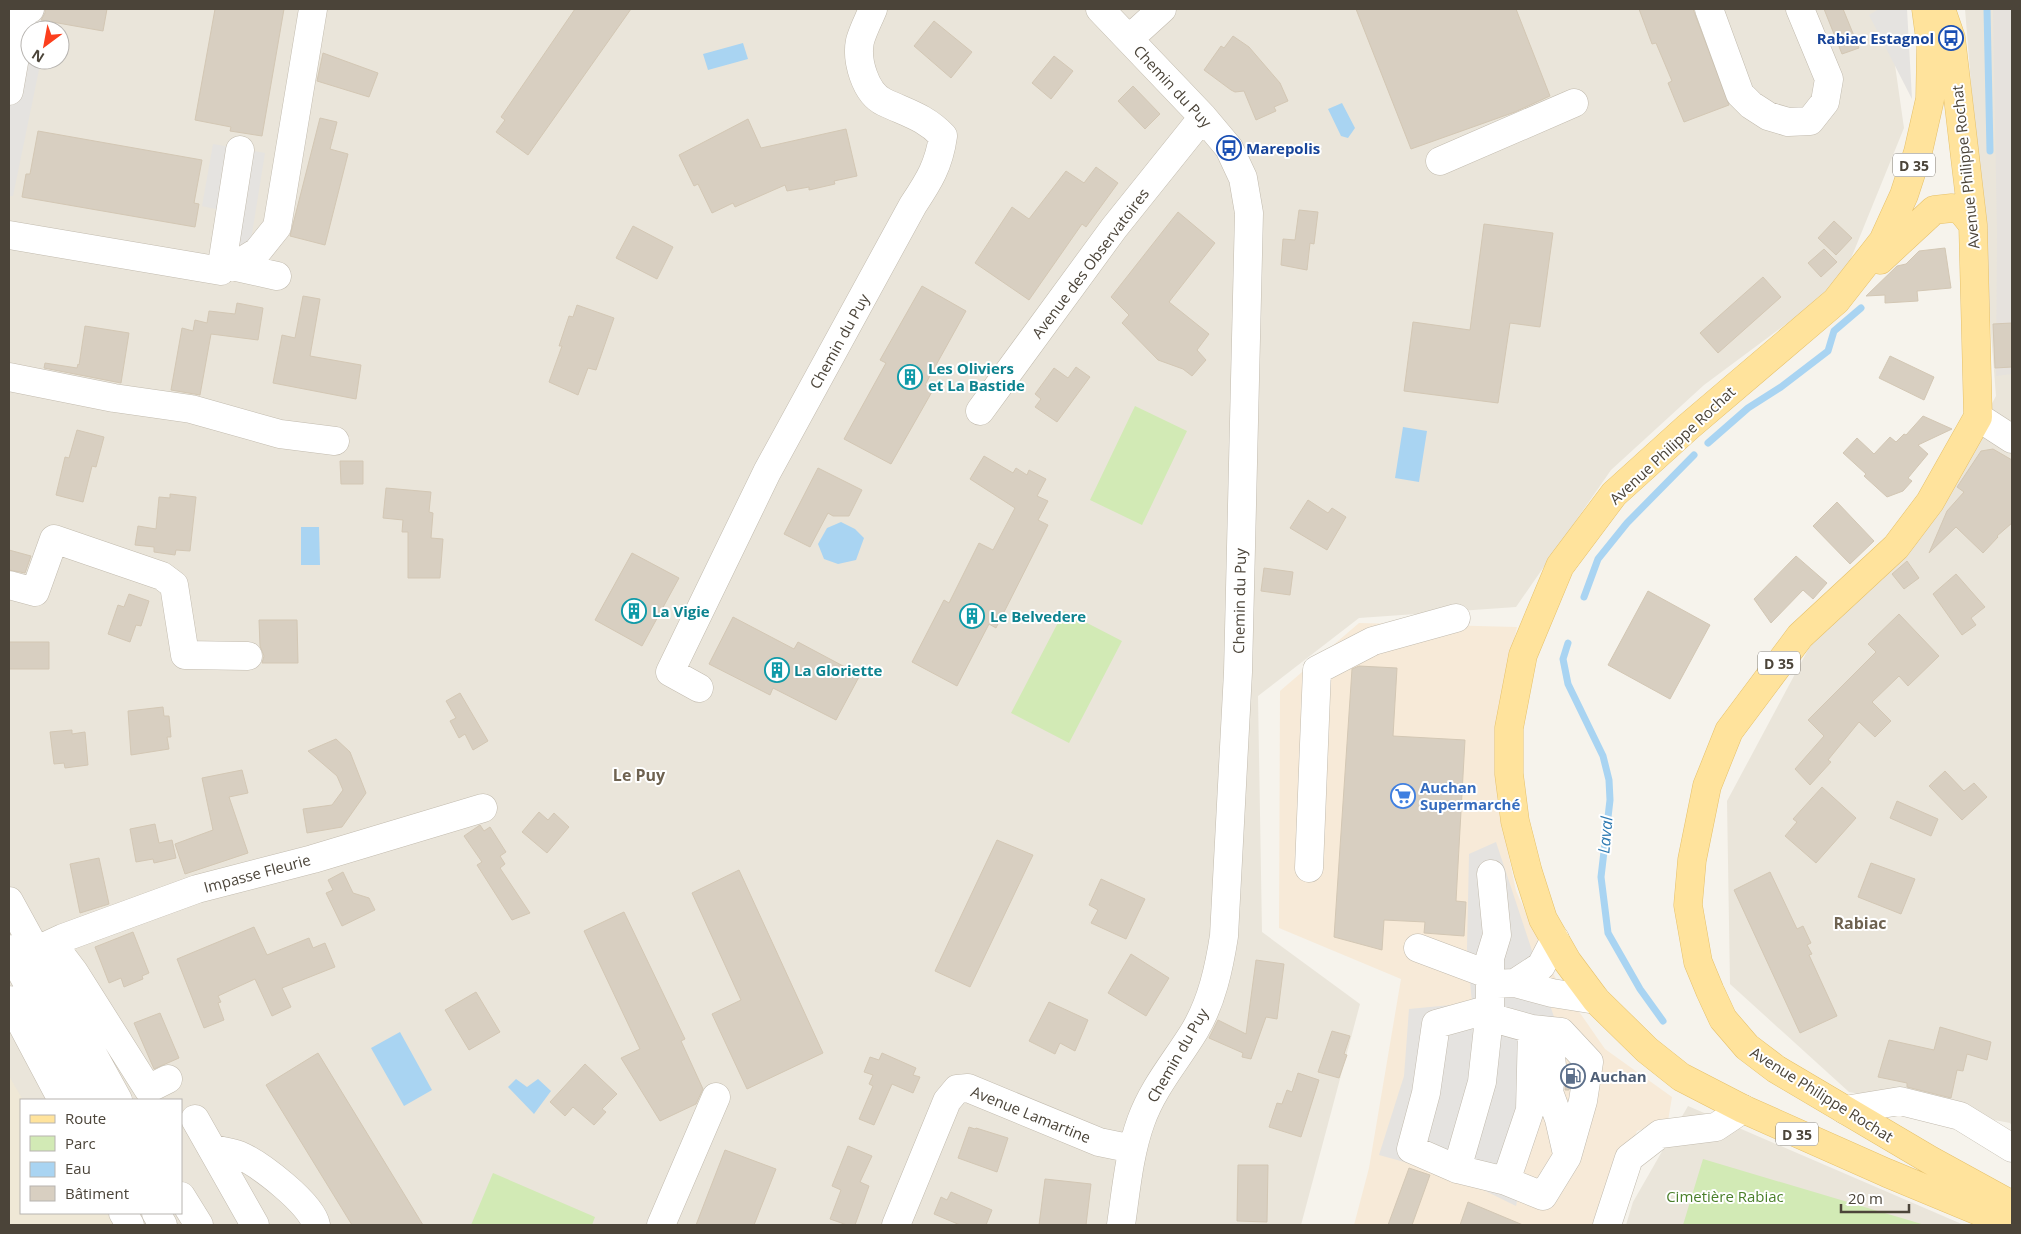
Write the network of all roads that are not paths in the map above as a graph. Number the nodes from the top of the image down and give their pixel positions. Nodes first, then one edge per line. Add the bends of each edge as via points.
1 (30, 9) edge
2 (313, 9) edge
3 (873, 9) edge
4 (1100, 9) edge
5 (1162, 9) edge
6 (1709, 9) edge
7 (1800, 9) edge
8 (1926, 9) edge
9 (1941, 9) edge
10 (1129, 39) junction
11 (9, 92) edge
12 (1574, 103) dead end
13 (1203, 117) junction
14 (240, 150) dead end
15 (1440, 161) dead end
16 (9, 216) edge
17 (1973, 225) junction
18 (9, 235) edge
19 (148, 249) junction
20 (225, 263) junction
21 (277, 276) dead end
22 (1836, 301) junction
23 (9, 377) edge
24 (980, 411) dead end
25 (1978, 418) junction
26 (2012, 439) edge
27 (335, 441) dead end
28 (9, 585) edge
29 (1456, 618) dead end
30 (248, 656) dead end
31 (699, 688) dead end
32 (483, 808) dead end
33 (1309, 868) dead end
34 (1491, 874) dead end
35 (9, 901) edge
36 (1554, 939) junction
37 (32, 947) edge
38 (1418, 948) dead end
39 (1495, 993) junction
40 (9, 1000) edge
41 (1596, 1000) junction
42 (1532, 1028) junction
43 (168, 1079) dead end
44 (1813, 1091) junction
45 (716, 1097) dead end
46 (61, 1099) edge
47 (90, 1099) edge
48 (117, 1099) edge
49 (1743, 1109) junction
50 (1845, 1110) junction
51 (195, 1119) dead end
52 (1804, 1137) junction
53 (1133, 1148) junction
54 (2012, 1148) edge
55 (213, 1149) junction
56 (1568, 1158) junction
57 (1457, 1169) junction
58 (1506, 1181) junction
59 (182, 1198) edge
60 (2012, 1205) edge
61 (124, 1214) edge
62 (157, 1214) edge
63 (130, 1225) edge
64 (163, 1225) edge
65 (199, 1225) edge
66 (255, 1225) edge
67 (316, 1225) edge
68 (661, 1225) edge
69 (896, 1225) edge
70 (1121, 1225) edge
71 (1607, 1225) edge
72 (2012, 1225) edge

1 - 11 street via 22,11
2 - 20 street via 277,227 257,252
3 - 31 street, Chemin du Puy via 860,41 860,66 870,90 882,101 932,125 943,136 940,154 932,177 767,472 670,672
4 - 10 street, Chemin du Puy
5 - 10 street
6 - 7 street via 1740,94 1768,116 1788,122 1810,121 1825,102 1829,79
8 - 22 main road, Avenue Philippe Rochat / D 35 via 1931,46 1930,99 1918,152 1904,195 1883,241
9 - 17 main road, Avenue Philippe Rochat via 1951,38
10 - 13 street, Chemin du Puy
12 - 15 street
13 - 24 street, Avenue des Observatoires via 1114,228
13 - 53 street, Chemin du Puy via 1229,148 1243,178 1249,213 1238,672 1224,936 1219,970 1210,997 1196,1028 1153,1094
14 - 20 street
16 - 19 street
17 - 22 main road via 1961,210 1934,210
17 - 25 main road, Avenue Philippe Rochat
18 - 19 street
19 - 20 street
20 - 21 street
22 - 36 main road, Avenue Philippe Rochat / D 35 via 1614,494 1560,566 1523,655 1509,728 1509,774 1515,821 1531,881
23 - 27 street via 114,398 191,409 280,434
25 - 26 street
25 - 44 main road, Avenue Philippe Rochat / D 35 via 1930,502 1896,546 1800,636 1729,731 1707,786 1692,860 1688,905 1698,962 1723,1018 1747,1048
28 - 30 street via 35,592 54,539 162,576 174,585 185,654
29 - 33 street via 1373,641 1317,670
32 - 37 street, Impasse Fleurie via 313,859 197,889
34 - 39 street via 1497,934 1490,958
35 - 37 street
36 - 39 street via 1541,966
36 - 41 main road, Avenue Philippe Rochat / D 35
37 - 43 street via 74,972 148,1089
37 - 47 street
37 - 48 street
38 - 39 street
39 - 41 street via 1552,993
39 - 42 street
39 - 57 street via 1482,1082
39 - 57 street via 1436,1024 1426,1093 1410,1149
40 - 46 street
41 - 49 main road, Avenue Philippe Rochat / D 35 via 1647,1050 1681,1077
42 - 56 street via 1550,1047 1550,1092 1560,1119
42 - 56 street via 1561,1032 1589,1062 1584,1101
42 - 58 street via 1530,1110
44 - 50 main road, Avenue Philippe Rochat / D 35
44 - 52 main road via 1871,1137 1874,1147 1864,1151
45 - 68 street
49 - 52 main road, Avenue Philippe Rochat / D 35
49 - 71 street via 1716,1127 1660,1134 1629,1158
50 - 54 street via 1900,1101 1960,1116
50 - 60 main road, Avenue Philippe Rochat / D 35
51 - 55 street
52 - 72 main road, Avenue Philippe Rochat / D 35
53 - 69 street, Avenue Lamartine via 1099,1142 968,1088 957,1089 947,1101
53 - 70 street, Chemin du Puy
55 - 66 street
55 - 67 street via 228,1151 258,1166 303,1202
56 - 58 street via 1543,1196
57 - 58 street
59 - 65 street
61 - 63 street
62 - 64 street

